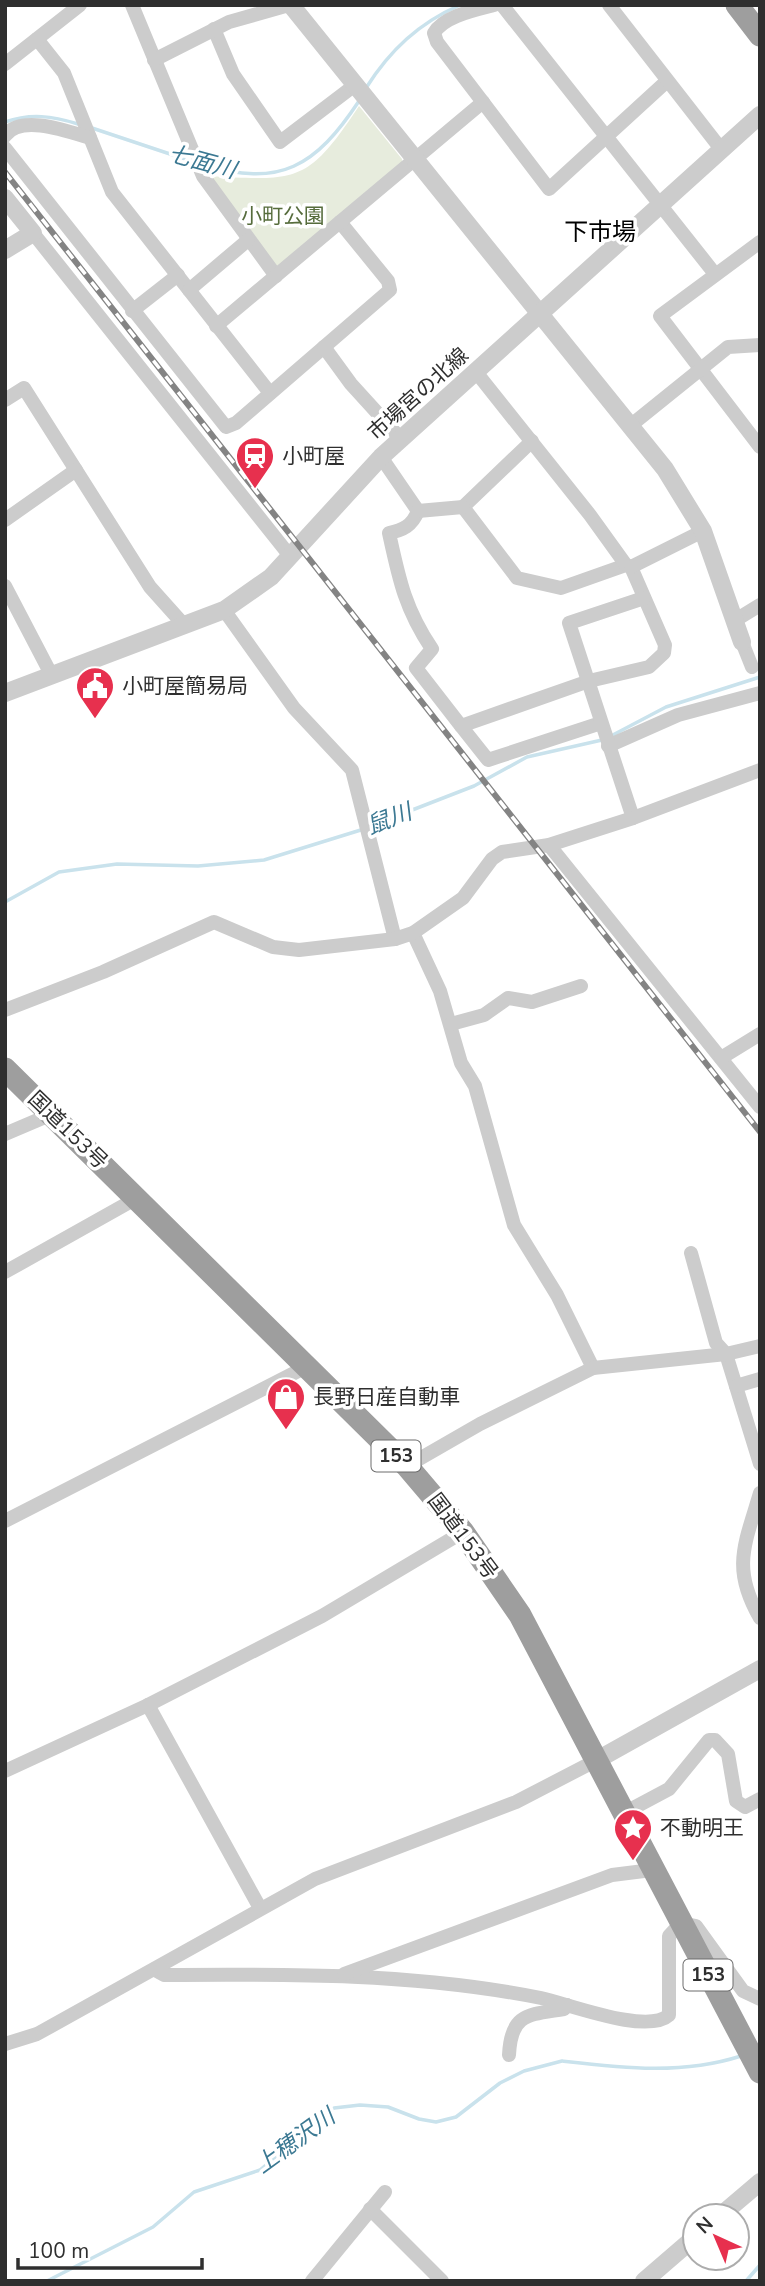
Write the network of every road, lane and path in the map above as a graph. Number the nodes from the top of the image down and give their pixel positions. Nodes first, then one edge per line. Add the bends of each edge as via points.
1 (80, 5) edge
2 (132, 5) edge
3 (290, 5) edge
4 (494, 5) edge
5 (502, 5) edge
6 (609, 5) edge
7 (737, 5) edge
8 (214, 29) junction
9 (760, 35) edge
10 (37, 39) junction
11 (154, 60) junction
12 (5, 64) edge
13 (667, 81) junction
14 (360, 91) junction
15 (483, 102) junction
16 (760, 115) edge
17 (5, 135) edge
18 (90, 136) junction
19 (607, 136) junction
20 (5, 148) edge
21 (720, 149) junction
22 (415, 159) junction
23 (5, 198) edge
24 (660, 203) junction
25 (340, 222) junction
26 (33, 233) junction
27 (248, 240) junction
28 (760, 242) edge
29 (5, 250) edge
30 (715, 274) junction
31 (178, 275) junction
32 (276, 276) junction
33 (189, 290) junction
34 (132, 311) junction
35 (539, 315) junction
36 (216, 326) junction
37 (760, 345) edge
38 (324, 347) junction
39 (702, 370) junction
40 (476, 373) junction
41 (270, 393) junction
42 (5, 400) edge
43 (630, 426) junction
44 (401, 439) junction
45 (532, 442) junction
46 (760, 447) edge
47 (381, 457) junction
48 (76, 470) junction
49 (463, 507) junction
50 (418, 511) junction
51 (5, 520) edge
52 (703, 531) junction
53 (290, 556) junction
54 (628, 566) junction
55 (5, 586) edge
56 (644, 598) junction
57 (760, 605) edge
58 (224, 610) junction
59 (734, 621) junction
60 (184, 625) junction
61 (742, 642) joint
62 (752, 667) dead end
63 (52, 676) junction
64 (589, 681) junction
65 (5, 693) edge
66 (760, 693) edge
67 (461, 726) junction
68 (602, 726) junction
69 (608, 746) junction
70 (760, 770) edge
71 (633, 818) junction
72 (549, 845) junction
73 (412, 933) junction
74 (395, 939) junction
75 (581, 986) dead end
76 (5, 1010) edge
77 (451, 1024) junction
78 (760, 1034) edge
79 (721, 1058) junction
80 (5, 1069) edge
81 (760, 1107) edge
82 (52, 1114) junction
83 (5, 1134) edge
84 (137, 1198) junction
85 (691, 1252) dead end
86 (5, 1272) edge
87 (760, 1346) edge
88 (726, 1354) junction
89 (306, 1367) junction
90 (593, 1368) junction
91 (760, 1380) edge
92 (736, 1386) junction
93 (760, 1465) edge
94 (407, 1466) junction
95 (760, 1493) edge
96 (5, 1521) edge
97 (463, 1532) junction
98 (760, 1618) edge
99 (760, 1669) edge
100 (148, 1705) junction
101 (597, 1760) junction
102 (5, 1771) edge
103 (758, 1803) edge
104 (624, 1813) junction
105 (652, 1870) junction
106 (260, 1908) junction
107 (681, 1923) junction
108 (155, 1970) junction
109 (339, 1975) junction
110 (760, 1999) edge
111 (567, 2005) junction
112 (5, 2045) edge
113 (509, 2055) dead end
114 (760, 2072) edge
115 (760, 2182) edge
116 (385, 2192) dead end
117 (736, 2202) edge
118 (370, 2209) junction
119 (681, 2249) edge
120 (312, 2281) edge
121 (442, 2281) edge
122 (644, 2281) edge

1 - 10 street
2 - 11 street
3 - 8 street
3 - 14 street
4 - 15 street via 460,16 434,33
5 - 19 street
6 - 13 street
7 - 9 highway
8 - 11 street
8 - 14 street via 233,74 280,142
10 - 12 street
10 - 18 street via 64,73
11 - 27 street via 201,172
13 - 19 street
13 - 21 street
14 - 22 street
15 - 19 street via 549,189
15 - 22 street
16 - 21 street, 市場宮の北線
17 - 18 street via 32,125
18 - 31 street via 112,192
19 - 24 street
20 - 34 street
21 - 24 street, 市場宮の北線
22 - 25 street
22 - 35 street
23 - 26 street
24 - 30 street
24 - 35 street, 市場宮の北線
25 - 32 street
25 - 38 street via 388,281 390,290
26 - 29 street
26 - 53 street
27 - 32 street
27 - 33 street
28 - 30 street
30 - 39 street via 660,316
31 - 33 street
31 - 34 street
32 - 36 street
33 - 36 street
34 - 41 street via 226,427
35 - 40 street, 市場宮の北線
35 - 43 street
36 - 41 street
37 - 39 street via 728,347
38 - 41 street
38 - 44 street
39 - 43 street
39 - 46 street
40 - 44 street, 市場宮の北線
40 - 45 street
42 - 48 street via 24,388
43 - 52 street via 665,469
44 - 47 street, 市場宮の北線
45 - 49 street
45 - 54 street
47 - 50 street
47 - 53 street, 市場宮の北線
48 - 51 street
48 - 60 street via 150,587
49 - 50 street
49 - 54 street via 517,578 561,588
50 - 67 street via 404,530 389,533 412,620 432,649 416,668
52 - 54 street
52 - 59 street
53 - 58 street, 市場宮の北線 via 271,577
54 - 56 street
55 - 63 street
56 - 64 street via 569,623
56 - 64 street via 665,645 664,653 649,667
57 - 59 street
58 - 60 street, 市場宮の北線
58 - 74 street via 294,708 352,771
59 - 61 street
60 - 63 street, 市場宮の北線
61 - 62 street
63 - 65 street, 市場宮の北線
64 - 67 street
64 - 68 street
66 - 69 street via 678,715
67 - 68 street via 488,760
68 - 69 street
69 - 71 street
70 - 71 street
71 - 72 street
72 - 73 street via 502,852 463,898
72 - 79 street
73 - 74 street
73 - 77 street
74 - 76 street via 299,950 273,947 214,922
75 - 77 street via 532,1003 508,998 484,1015
77 - 90 street via 461,1063 475,1086 514,1225 557,1295
78 - 79 street
79 - 81 street
80 - 82 highway, 国道153号 / 153
82 - 83 street
82 - 84 highway, 国道153号 / 153
84 - 86 street
84 - 89 highway, 国道153号 / 153
85 - 88 street via 716,1343
87 - 88 street
88 - 90 street
88 - 92 street
89 - 94 highway, 国道153号 / 153
89 - 96 street
90 - 94 street
91 - 92 street
92 - 93 street
94 - 97 highway, 国道153号 / 153
95 - 98 street via 741,1569
97 - 100 street via 322,1616
97 - 101 highway, 国道153号 / 153 via 520,1615
99 - 101 street
100 - 102 street
100 - 106 street
101 - 104 highway, 国道153号 / 153
101 - 106 street via 516,1802 315,1879
103 - 104 street via 745,1807 736,1801 728,1754 715,1740 709,1740 669,1789
104 - 105 highway, 国道153号 / 153
105 - 107 highway, 国道153号 / 153
105 - 109 street via 612,1875
106 - 108 street
107 - 110 street via 696,1926 743,1991
107 - 111 street via 669,1936 672,2007 664,2020 639,2023
107 - 114 highway, 国道153号 / 153
108 - 109 street via 163,1975
108 - 112 street via 37,2034
109 - 111 street via 469,1986
111 - 113 street via 526,2015 510,2037
115 - 117 street
116 - 118 street
118 - 120 street
118 - 121 street
119 - 122 street

